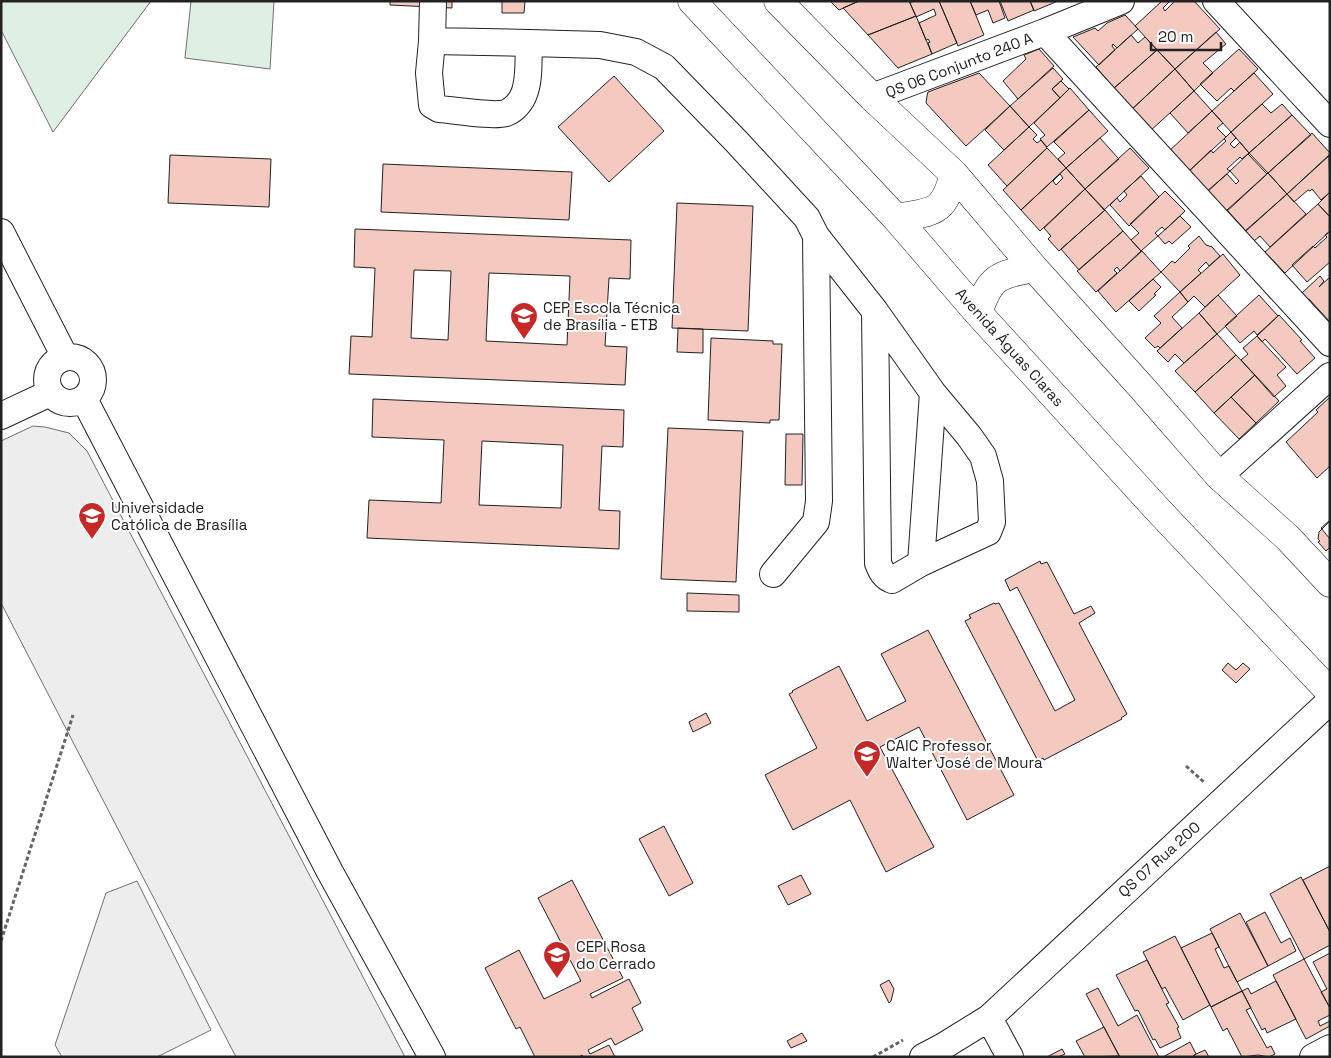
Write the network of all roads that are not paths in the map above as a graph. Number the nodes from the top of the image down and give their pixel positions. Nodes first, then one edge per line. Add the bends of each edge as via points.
1 (432, 1) edge
2 (692, 1) edge
3 (1121, 1) edge
4 (1216, 1) edge
5 (779, 2) edge
6 (1045, 32) junction
7 (432, 41) junction
8 (529, 43) junction
9 (872, 97) junction
10 (1330, 124) edge
11 (954, 174) junction
12 (896, 218) junction
13 (1, 232) edge
14 (816, 236) junction
15 (1034, 268) junction
16 (875, 311) junction
17 (978, 313) junction
18 (1330, 343) edge
19 (65, 357) junction
20 (1330, 376) edge
21 (50, 393) junction
22 (933, 394) junction
23 (84, 399) junction
24 (1, 416) edge
25 (1219, 476) junction
26 (921, 563) junction
27 (773, 574) dead end
28 (1330, 583) edge
29 (1330, 692) edge
30 (1330, 701) edge
31 (989, 1018) junction
32 (1330, 1048) edge
33 (432, 1057) edge
34 (923, 1057) edge
35 (1010, 1057) edge
36 (1313, 1057) edge

1 - 7 street
2 - 12 main road, Avenida Águas Claras
3 - 6 street, QS 06 Conjunto 240 A
4 - 10 street
5 - 9 main road
6 - 9 street, QS 06 Conjunto 240 A
6 - 18 street
7 - 8 street
7 - 8 street via 429,73 432,105 439,109 495,114 514,108 524,95
8 - 14 street via 600,45 636,52 664,67 807,218
9 - 11 main road
11 - 12 main road via 948,196 938,207
11 - 15 main road
12 - 17 main road, Avenida Águas Claras
13 - 19 street
14 - 16 street
14 - 27 street via 819,501 816,522
15 - 17 main road via 1008,273 993,282 987,288
15 - 25 main road
16 - 22 street
16 - 26 street via 878,563 881,571 892,580
17 - 29 main road, Avenida Águas Claras
19 - 21 street via 54,362 48,371 46,382
19 - 23 street via 77,358 88,364 93,376 92,389
20 - 25 street
21 - 23 street via 60,401 72,404
21 - 24 street
22 - 26 street
22 - 26 street via 983,456 990,481 992,522 988,532
23 - 33 street via 321,854
25 - 28 main road via 1288,538
30 - 31 street, QS 07 Rua 200
31 - 34 street, QS 07 Rua 200
31 - 35 street
32 - 36 street

